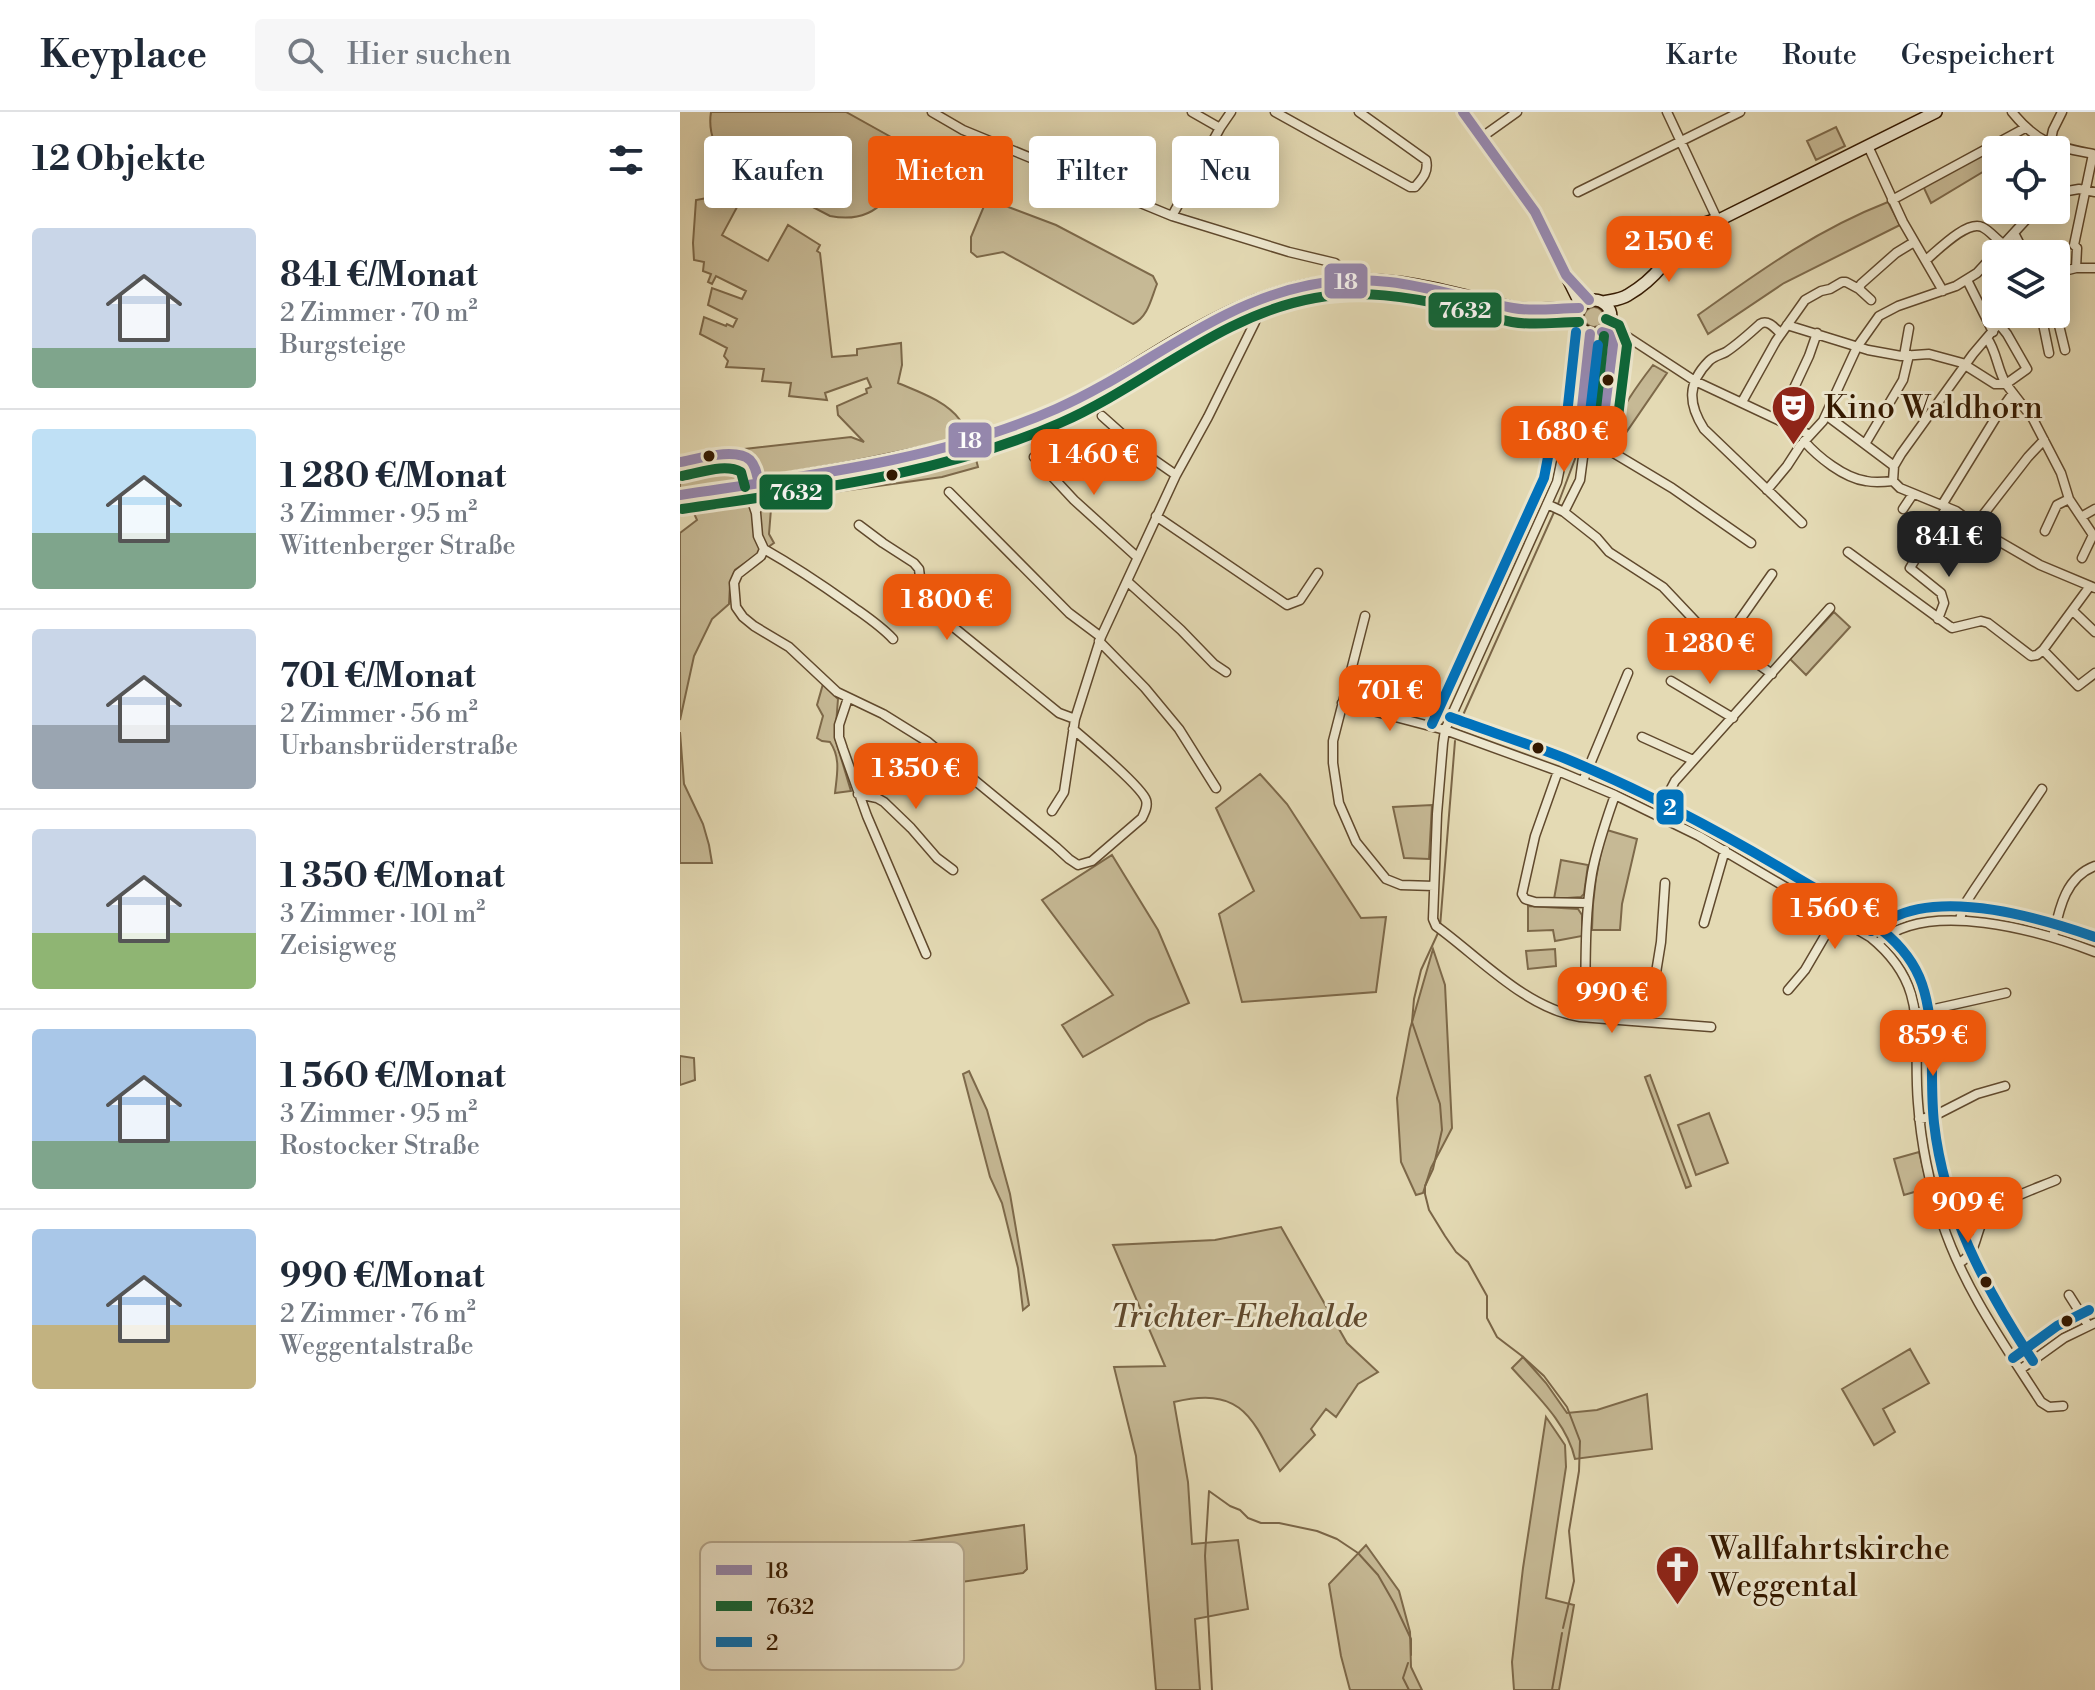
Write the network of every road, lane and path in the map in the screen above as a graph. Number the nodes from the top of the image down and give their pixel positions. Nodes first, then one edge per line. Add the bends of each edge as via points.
1 (932, 112) edge
2 (1192, 112) edge
3 (1231, 112) edge
4 (1275, 112) edge
5 (1359, 112) edge
6 (1463, 112) edge
7 (1517, 112) edge
8 (1667, 112) edge
9 (1740, 112) edge
10 (1936, 112) edge
11 (2012, 112) edge
12 (2062, 112) edge
13 (1220, 128) junction
14 (2025, 128) junction
15 (2035, 136) edge
16 (2052, 136) edge
17 (1482, 137) junction
18 (1680, 141) junction
19 (1868, 146) junction
20 (2070, 151) edge
21 (2090, 191) edge
22 (1578, 192) dead end
23 (2070, 192) edge
24 (1892, 200) junction
25 (1172, 216) junction
26 (1718, 219) junction
27 (2022, 224) edge
28 (2014, 233) junction
29 (1998, 240) edge
30 (2007, 240) edge
31 (2018, 240) edge
32 (1914, 242) junction
33 (1926, 260) junction
34 (2076, 268) junction
35 (2095, 268) edge
36 (1982, 269) edge
37 (2070, 270) edge
38 (1348, 280) junction
39 (1967, 280) junction
40 (1859, 289) junction
41 (1943, 291) junction
42 (1260, 298) junction
43 (1582, 315) junction
44 (1879, 316) junction
45 (1609, 318) junction
46 (1787, 325) junction
47 (1909, 328) dead end
48 (1995, 328) edge
49 (2044, 328) edge
50 (2060, 328) edge
51 (1817, 333) junction
52 (1991, 333) junction
53 (1781, 334) junction
54 (1857, 347) junction
55 (2065, 350) dead end
56 (2049, 353) dead end
57 (1907, 356) junction
58 (1965, 365) junction
59 (1695, 381) junction
60 (2006, 384) junction
61 (2013, 393) junction
62 (1742, 402) junction
63 (1826, 415) junction
64 (1102, 416) dead end
65 (1779, 420) junction
66 (1567, 434) junction
67 (2044, 440) junction
68 (1808, 441) junction
69 (1585, 442) junction
70 (1865, 444) junction
71 (1034, 457) dead end
72 (1891, 464) junction
73 (1176, 475) junction
74 (1893, 481) junction
75 (753, 485) junction
76 (1767, 490) junction
77 (949, 492) dead end
78 (682, 494) edge
79 (1913, 494) junction
80 (2069, 499) junction
81 (1945, 506) junction
82 (1556, 508) junction
83 (1903, 509) dead end
84 (2095, 509) edge
85 (1156, 516) junction
86 (2083, 520) junction
87 (1802, 523) dead end
88 (1976, 524) junction
89 (859, 525) dead end
90 (2045, 531) dead end
91 (1751, 543) dead end
92 (764, 549) junction
93 (1848, 552) dead end
94 (1137, 557) junction
95 (2082, 558) dead end
96 (1318, 573) dead end
97 (1772, 574) dead end
98 (1128, 582) junction
99 (2092, 587) edge
100 (1830, 608) dead end
101 (2073, 611) junction
102 (1365, 616) dead end
103 (1938, 619) junction
104 (2095, 632) edge
105 (893, 639) dead end
106 (1100, 639) junction
107 (1725, 641) junction
108 (2040, 653) junction
109 (1226, 672) dead end
110 (1628, 673) dead end
111 (2095, 673) edge
112 (1772, 674) junction
113 (1671, 681) dead end
114 (848, 698) junction
115 (1342, 703) junction
116 (1733, 718) junction
117 (1074, 724) junction
118 (1445, 730) junction
119 (1642, 737) dead end
120 (1693, 760) junction
121 (1558, 771) junction
122 (1583, 781) junction
123 (1216, 788) dead end
124 (2042, 789) dead end
125 (858, 794) junction
126 (1615, 795) junction
127 (1052, 811) dead end
128 (1657, 815) junction
129 (1725, 850) junction
130 (2095, 866) edge
131 (953, 870) dead end
132 (1665, 883) dead end
133 (1434, 886) junction
134 (1588, 903) junction
135 (1836, 917) junction
136 (1960, 920) junction
137 (1704, 923) dead end
138 (2053, 937) junction
139 (1878, 943) junction
140 (2095, 952) edge
141 (926, 954) dead end
142 (1788, 990) dead end
143 (2006, 993) dead end
144 (1916, 1013) junction
145 (1585, 1017) junction
146 (1648, 1022) junction
147 (1711, 1027) dead end
148 (2005, 1086) dead end
149 (1919, 1119) junction
150 (2056, 1180) dead end
151 (1959, 1263) junction
152 (2069, 1295) dead end
153 (2091, 1324) edge
154 (2021, 1369) junction
155 (2063, 1406) dead end

1 - 25 street via 963,130
2 - 13 street
3 - 13 street
4 - 5 street via 1415,187 1424,177 1426,160
6 - 17 street
7 - 17 street
8 - 18 street
9 - 18 street
10 - 19 street
11 - 14 street
12 - 16 street
13 - 25 street
14 - 15 street
14 - 24 street
17 - 43 street via 1535,212
18 - 22 street
18 - 26 street
19 - 24 street
19 - 26 street
20 - 21 street via 2093,154
21 - 23 street
21 - 34 street via 2074,245
24 - 32 street
25 - 38 street via 1335,263
26 - 45 street via 1685,237 1650,279 1619,299
27 - 28 street
28 - 30 street
28 - 31 street
29 - 33 street via 1978,225 1971,226
32 - 33 street
32 - 40 street via 1871,273
33 - 41 street
34 - 35 street
34 - 37 street
36 - 39 street
38 - 42 street
38 - 43 street via 1414,284 1514,308
39 - 41 street
39 - 52 street
40 - 44 street
40 - 46 street via 1842,282 1821,291 1805,300
41 - 44 street
42 - 73 street via 1250,333
42 - 75 street via 1086,395 1001,431 856,467
43 - 45 street via 1601,333
43 - 45 street via 1599,300
43 - 66 street
44 - 54 street
45 - 59 street
46 - 51 street
46 - 53 street
47 - 57 street
48 - 52 street
49 - 56 street
50 - 55 street
51 - 54 street
51 - 65 street
52 - 58 street
52 - 60 street
52 - 60 street via 2007,334 2027,369
53 - 59 street via 1763,322 1710,360
53 - 62 street
54 - 57 street
54 - 63 street
57 - 58 street via 1935,354
57 - 70 street via 1903,380
58 - 60 street via 1995,384
58 - 72 street
59 - 62 street
59 - 76 street via 1692,400 1704,429
60 - 61 street
61 - 67 street
61 - 81 street
62 - 65 street
63 - 68 street
63 - 70 street
64 - 73 street
65 - 68 street
66 - 69 street
66 - 82 street
67 - 80 street
67 - 88 street
68 - 74 street via 1856,479
68 - 76 street
69 - 82 street via 1580,480
69 - 91 street via 1596,442 1654,477
70 - 72 street
71 - 94 street
72 - 74 street
73 - 85 street
74 - 79 street
75 - 78 street
75 - 92 street
76 - 87 street
77 - 106 street
79 - 81 street
79 - 83 street
80 - 86 street
80 - 90 street via 2057,505
81 - 88 street
81 - 103 street via 1910,568 1941,593 1944,603
82 - 107 street via 1663,587 1698,624
82 - 118 street
84 - 86 street
85 - 94 street
85 - 96 street via 1287,605 1300,600
86 - 95 street via 2093,535
88 - 99 street via 2040,565
89 - 117 street via 919,569 914,595
92 - 105 street
92 - 114 street via 738,574 736,607
93 - 103 street
94 - 98 street
97 - 107 street
98 - 106 street
98 - 109 street
99 - 101 street
100 - 112 street
101 - 104 street
101 - 108 street
102 - 115 street
103 - 108 street via 1952,628 1988,623 2031,656
106 - 117 street
106 - 123 street via 1179,729
107 - 112 street
108 - 111 street via 2078,686
110 - 122 street
112 - 116 street
113 - 116 street
114 - 117 street via 928,742 1078,865 1092,861 1142,818 1147,802
114 - 125 street via 839,737
115 - 118 street
115 - 133 street via 1333,763 1339,803 1351,833 1390,882
116 - 120 street
117 - 127 street via 1064,792
118 - 121 street
118 - 133 street
119 - 120 street
120 - 128 street
121 - 122 street
121 - 134 street via 1522,894 1535,902
122 - 126 street
124 - 136 street via 1963,907
125 - 131 street via 884,802
125 - 141 street
126 - 128 street
126 - 134 street via 1594,862
128 - 129 street
129 - 135 street
129 - 137 street
130 - 138 street via 2072,883
132 - 146 street
133 - 145 street via 1433,919 1442,930 1535,999
134 - 145 street
135 - 139 street
135 - 142 street
136 - 138 street
136 - 139 street via 1912,926
138 - 140 street
139 - 144 street via 1899,967
143 - 144 street
144 - 149 street
145 - 146 street
146 - 147 street
148 - 149 street
149 - 151 street via 1931,1185
150 - 151 street via 1990,1211 1972,1253
151 - 154 street
152 - 153 street
153 - 154 street
154 - 155 street via 2045,1406

